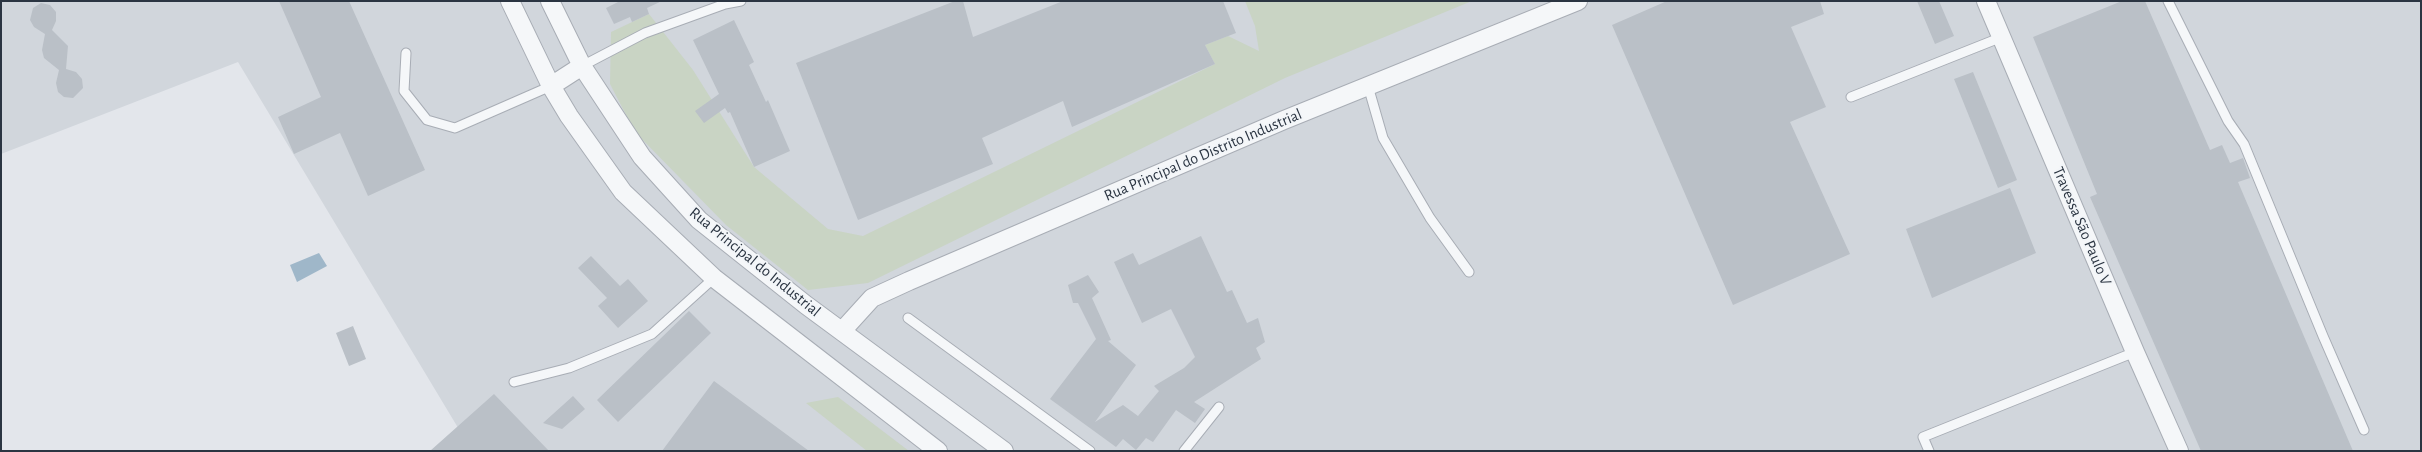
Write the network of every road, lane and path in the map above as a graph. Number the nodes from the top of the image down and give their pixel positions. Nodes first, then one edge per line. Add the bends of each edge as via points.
1 (510, 1) edge
2 (550, 1) edge
3 (741, 1) edge
4 (1578, 1) edge
5 (1986, 1) edge
6 (2168, 1) edge
7 (2002, 37) junction
8 (406, 53) dead end
9 (582, 66) junction
10 (551, 86) junction
11 (1368, 86) junction
12 (1851, 97) dead end
13 (1469, 272) dead end
14 (714, 278) junction
15 (908, 318) dead end
16 (842, 331) junction
17 (2135, 352) junction
18 (514, 382) dead end
19 (1219, 407) dead end
20 (2364, 430) dead end
21 (938, 451) edge
22 (1004, 451) edge
23 (1090, 451) edge
24 (1184, 451) edge
25 (1928, 451) edge
26 (2179, 451) edge

1 - 10 street
2 - 9 street, Rua Principal do Industrial
3 - 9 lane via 725,4 645,33
4 - 11 street, Rua Principal do Distrito Industrial
5 - 7 street, Travessa São Paulo V
6 - 20 lane via 2228,121 2244,144
7 - 12 lane
7 - 17 street, Travessa São Paulo V
8 - 10 lane via 404,91 427,120 455,128
9 - 10 street
9 - 16 street, Rua Principal do Industrial via 642,157 699,220
10 - 14 street via 623,192
11 - 13 lane via 1383,138 1430,218
11 - 16 street, Rua Principal do Distrito Industrial via 872,298
14 - 18 lane via 652,334 569,368
14 - 21 street
15 - 23 lane
16 - 22 street, Rua Principal do Industrial
17 - 25 lane via 1923,437
17 - 26 street, Travessa São Paulo V
19 - 24 lane

